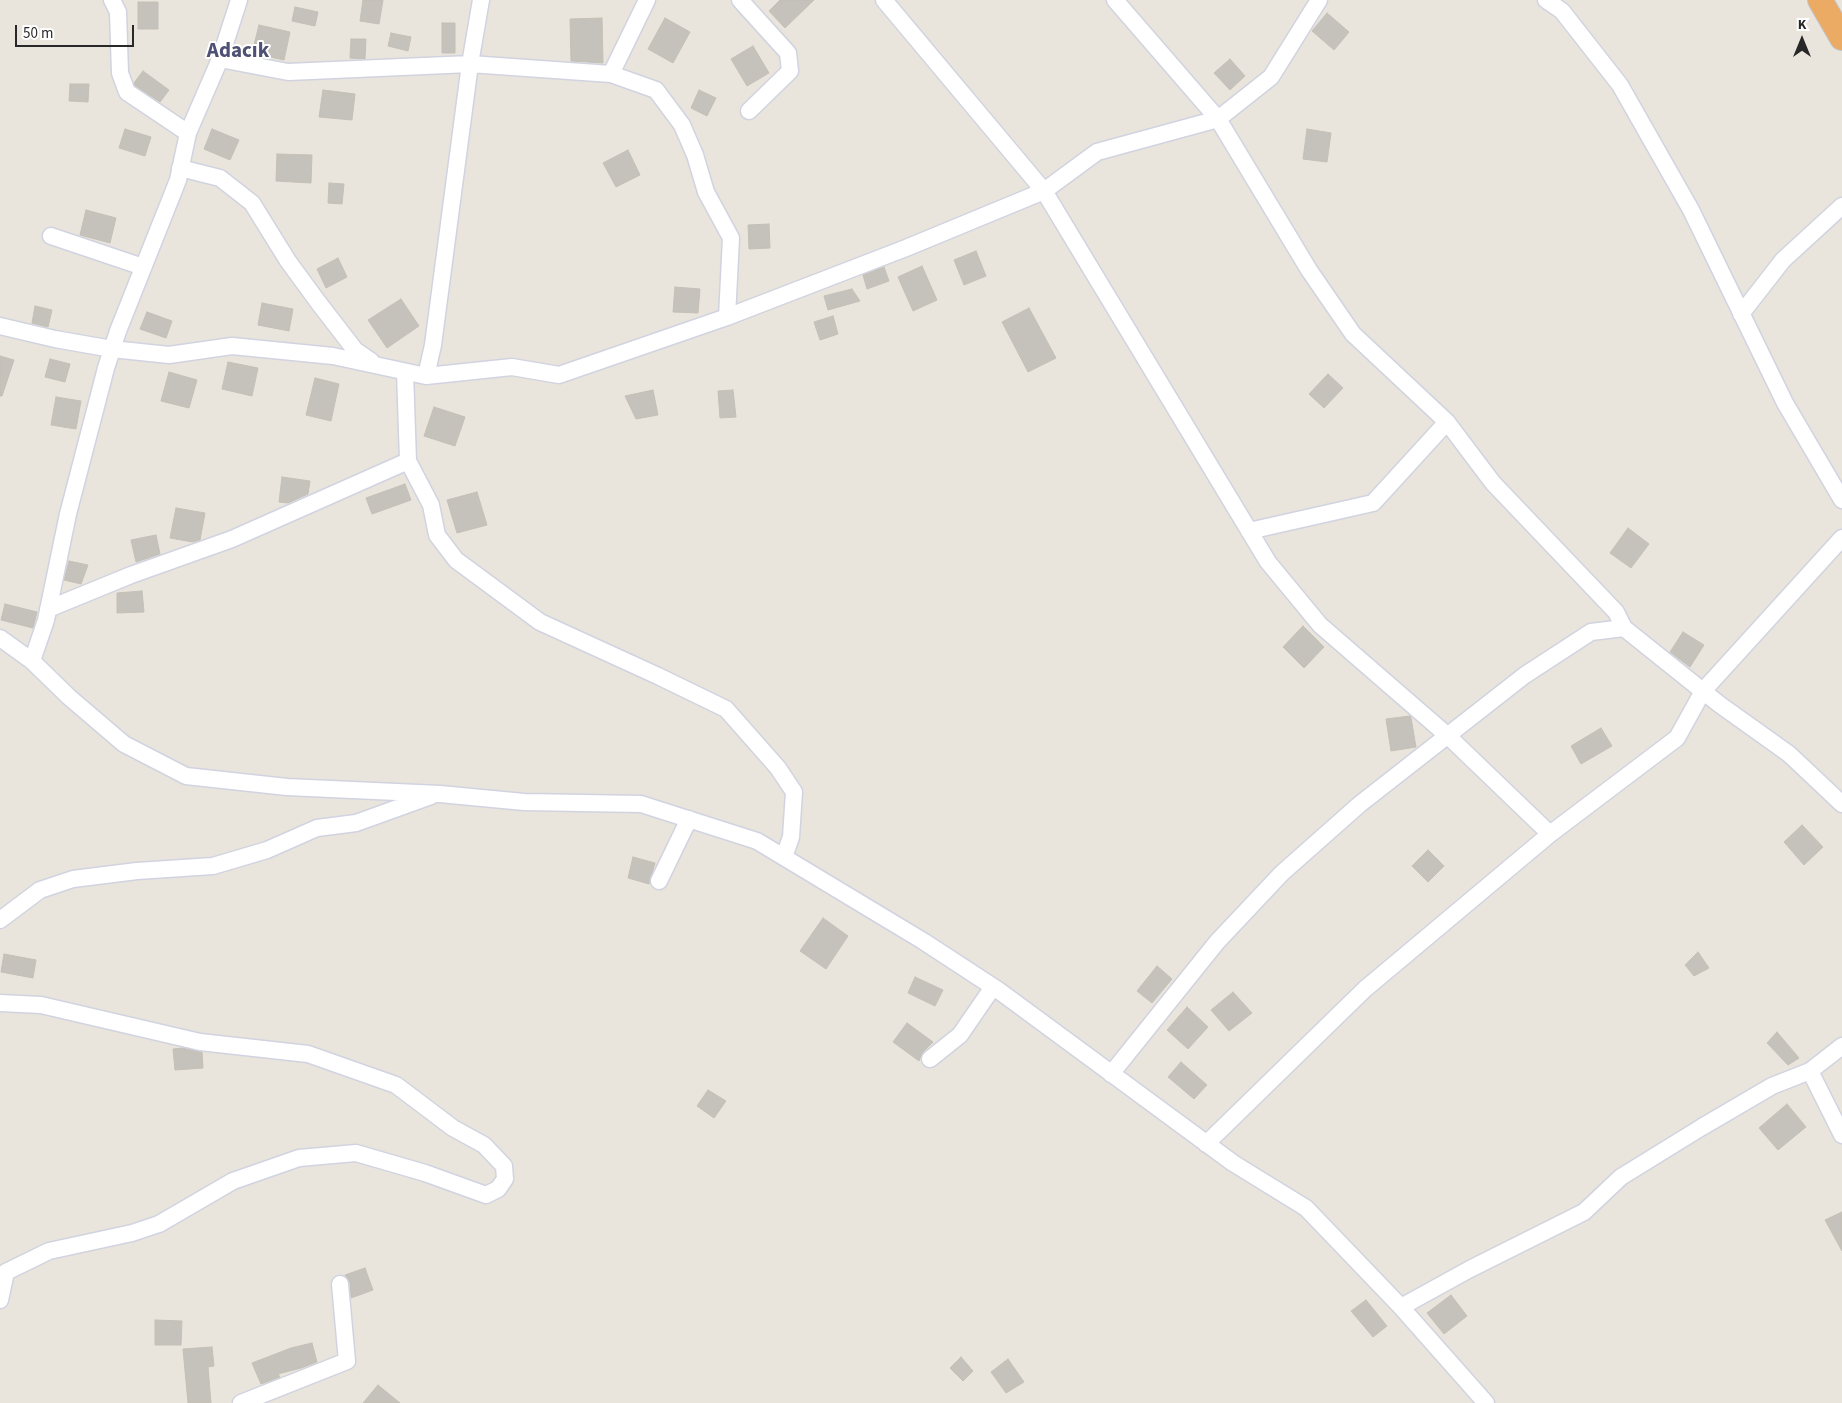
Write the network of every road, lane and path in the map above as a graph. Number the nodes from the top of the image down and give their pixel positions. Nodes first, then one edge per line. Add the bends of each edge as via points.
1 (112, 0) edge
2 (239, 0) edge
3 (481, 0) edge
4 (647, 0) edge
5 (740, 0) edge
6 (884, 0) edge
7 (1115, 0) edge
8 (1319, 0) edge
9 (1546, 0) edge
10 (1820, 0) edge
11 (1842, 38) edge
12 (220, 59) junction
13 (470, 64) junction
14 (611, 74) junction
15 (749, 111) dead end
16 (1218, 119) junction
17 (188, 133) junction
18 (180, 168) junction
19 (1044, 191) junction
20 (1842, 206) edge
21 (51, 236) dead end
22 (143, 267) junction
23 (1741, 314) junction
24 (727, 317) junction
25 (0, 326) edge
26 (112, 349) junction
27 (379, 366) junction
28 (405, 372) junction
29 (426, 376) junction
30 (1447, 422) junction
31 (408, 460) junction
32 (1842, 500) edge
33 (1249, 531) junction
34 (1842, 538) edge
35 (48, 609) junction
36 (1624, 628) junction
37 (0, 638) edge
38 (32, 662) junction
39 (1702, 691) junction
40 (1448, 736) junction
41 (440, 794) junction
42 (1842, 804) edge
43 (689, 819) junction
44 (1550, 834) junction
45 (784, 857) junction
46 (658, 881) dead end
47 (0, 920) edge
48 (993, 987) junction
49 (0, 1003) edge
50 (1842, 1046) edge
51 (930, 1059) dead end
52 (1810, 1071) junction
53 (1111, 1074) junction
54 (1842, 1135) edge
55 (1206, 1144) junction
56 (340, 1284) dead end
57 (0, 1300) edge
58 (1401, 1307) junction
59 (241, 1403) edge
60 (1486, 1403) edge

1 - 17 street via 118,12 120,73 127,92
2 - 12 street
3 - 13 street
4 - 14 street
5 - 15 street via 788,53 790,71
6 - 19 street
7 - 16 street
8 - 16 street via 1271,77
9 - 23 street via 1562,11 1620,85 1691,210
10 - 11 highway
12 - 13 street via 288,72
12 - 17 street
13 - 14 street
13 - 29 street via 433,345
14 - 24 street via 656,90 682,125 706,192 731,238
16 - 19 street via 1097,152
16 - 30 street via 1309,270 1353,334
17 - 18 street
18 - 22 street
18 - 27 street via 220,178 252,203 288,262 355,350
19 - 24 street
19 - 33 street
20 - 23 street via 1783,260
21 - 22 street
22 - 26 street
23 - 32 street via 1784,403
24 - 29 street via 559,374 512,367
25 - 26 street
26 - 27 street via 169,355 232,346 333,356
26 - 35 street via 68,514
27 - 28 street
28 - 29 street
28 - 31 street
30 - 33 street via 1372,503
30 - 36 street via 1493,483 1616,612
31 - 35 street via 232,539
31 - 45 street via 431,505 437,535 456,560 540,622 726,709 778,768 794,792 791,837
33 - 40 street via 1268,562 1320,625
34 - 39 street
35 - 38 street
36 - 39 street
36 - 40 street via 1591,632 1525,675
37 - 38 street
38 - 41 street via 124,744 186,776 287,787
39 - 42 street via 1789,754
39 - 44 street via 1678,738
40 - 44 street
40 - 53 street via 1360,804 1282,873 1217,942
41 - 43 street via 524,802 641,804
41 - 47 street via 356,824 317,828 267,850 213,866 73,879 40,890
43 - 45 street via 758,841
43 - 46 street
44 - 55 street via 1365,989
45 - 48 street
48 - 51 street via 960,1035
48 - 53 street
49 - 57 street via 41,1005 200,1042 308,1054 396,1085 453,1128 484,1145 504,1166 505,1179 498,1189 486,1195 356,1153 299,1158 233,1181 160,1224 49,1251 6,1272
50 - 52 street
52 - 54 street
52 - 58 street via 1772,1086 1637,1167 1621,1177 1584,1212
53 - 55 street
55 - 58 street via 1306,1208
56 - 59 street via 347,1361
58 - 60 street

